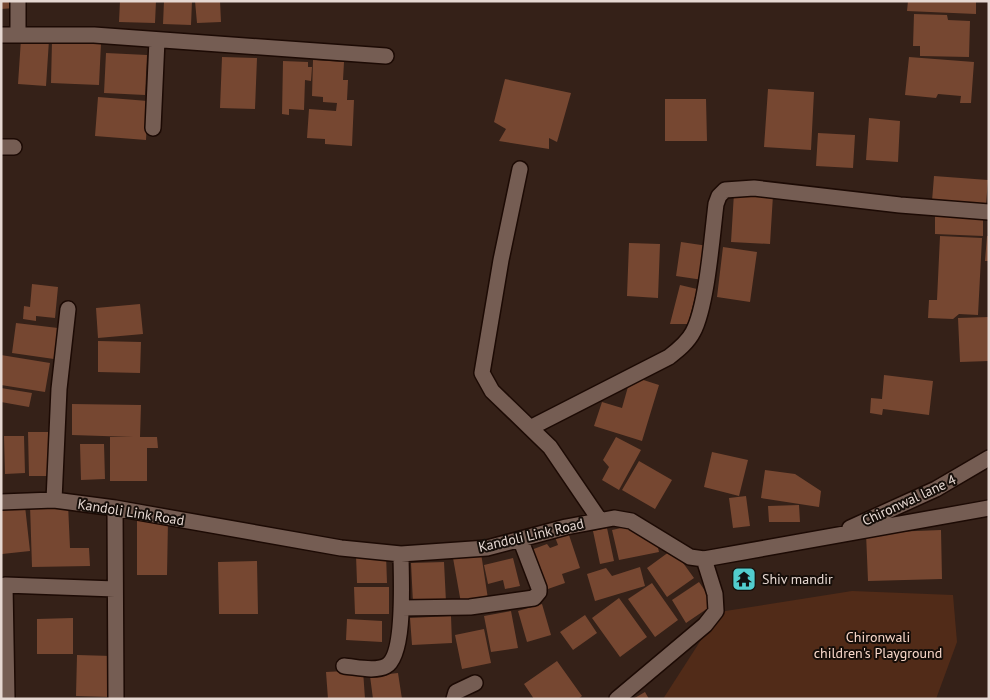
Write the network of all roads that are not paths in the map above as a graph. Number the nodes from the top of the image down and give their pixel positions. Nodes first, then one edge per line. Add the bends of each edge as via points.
1 (18, 1) edge
2 (18, 34) junction
3 (1, 35) edge
4 (157, 40) junction
5 (386, 56) dead end
6 (153, 128) dead end
7 (520, 169) dead end
8 (989, 212) edge
9 (68, 309) dead end
10 (532, 427) junction
11 (989, 458) edge
12 (54, 500) junction
13 (1, 502) edge
14 (115, 508) junction
15 (989, 508) edge
16 (599, 519) junction
17 (828, 537) junction
18 (521, 541) junction
19 (401, 554) junction
20 (704, 559) junction
21 (3, 585) edge
22 (115, 589) junction
23 (401, 608) junction
24 (344, 666) dead end
25 (476, 683) dead end
26 (7, 699) edge
27 (116, 699) edge
28 (454, 699) edge
29 (617, 699) edge

1 - 2 street
2 - 3 street
2 - 4 street
4 - 5 street
4 - 6 street
7 - 10 street via 500,260 482,373 492,391
8 - 10 street via 754,188 726,190 716,204 702,305 687,340 669,357
9 - 12 street via 59,389
10 - 16 street via 567,470
11 - 17 street, Chironwal lane 4 via 936,489
12 - 13 street, Kandoli Link Road
12 - 14 street, Kandoli Link Road
14 - 19 street, Kandoli Link Road via 341,548
14 - 22 street
15 - 17 street, Kandoli Link Road
16 - 18 street, Kandoli Link Road
16 - 20 street, Kandoli Link Road via 631,520 690,557
17 - 20 street, Kandoli Link Road
18 - 19 street, Kandoli Link Road via 487,548
18 - 23 street via 539,588 534,598 470,607
19 - 23 street
20 - 29 street via 715,594 716,611 705,625
21 - 22 street
21 - 26 street
22 - 27 street
23 - 24 street via 395,654 390,663 384,667
25 - 28 street via 456,692

